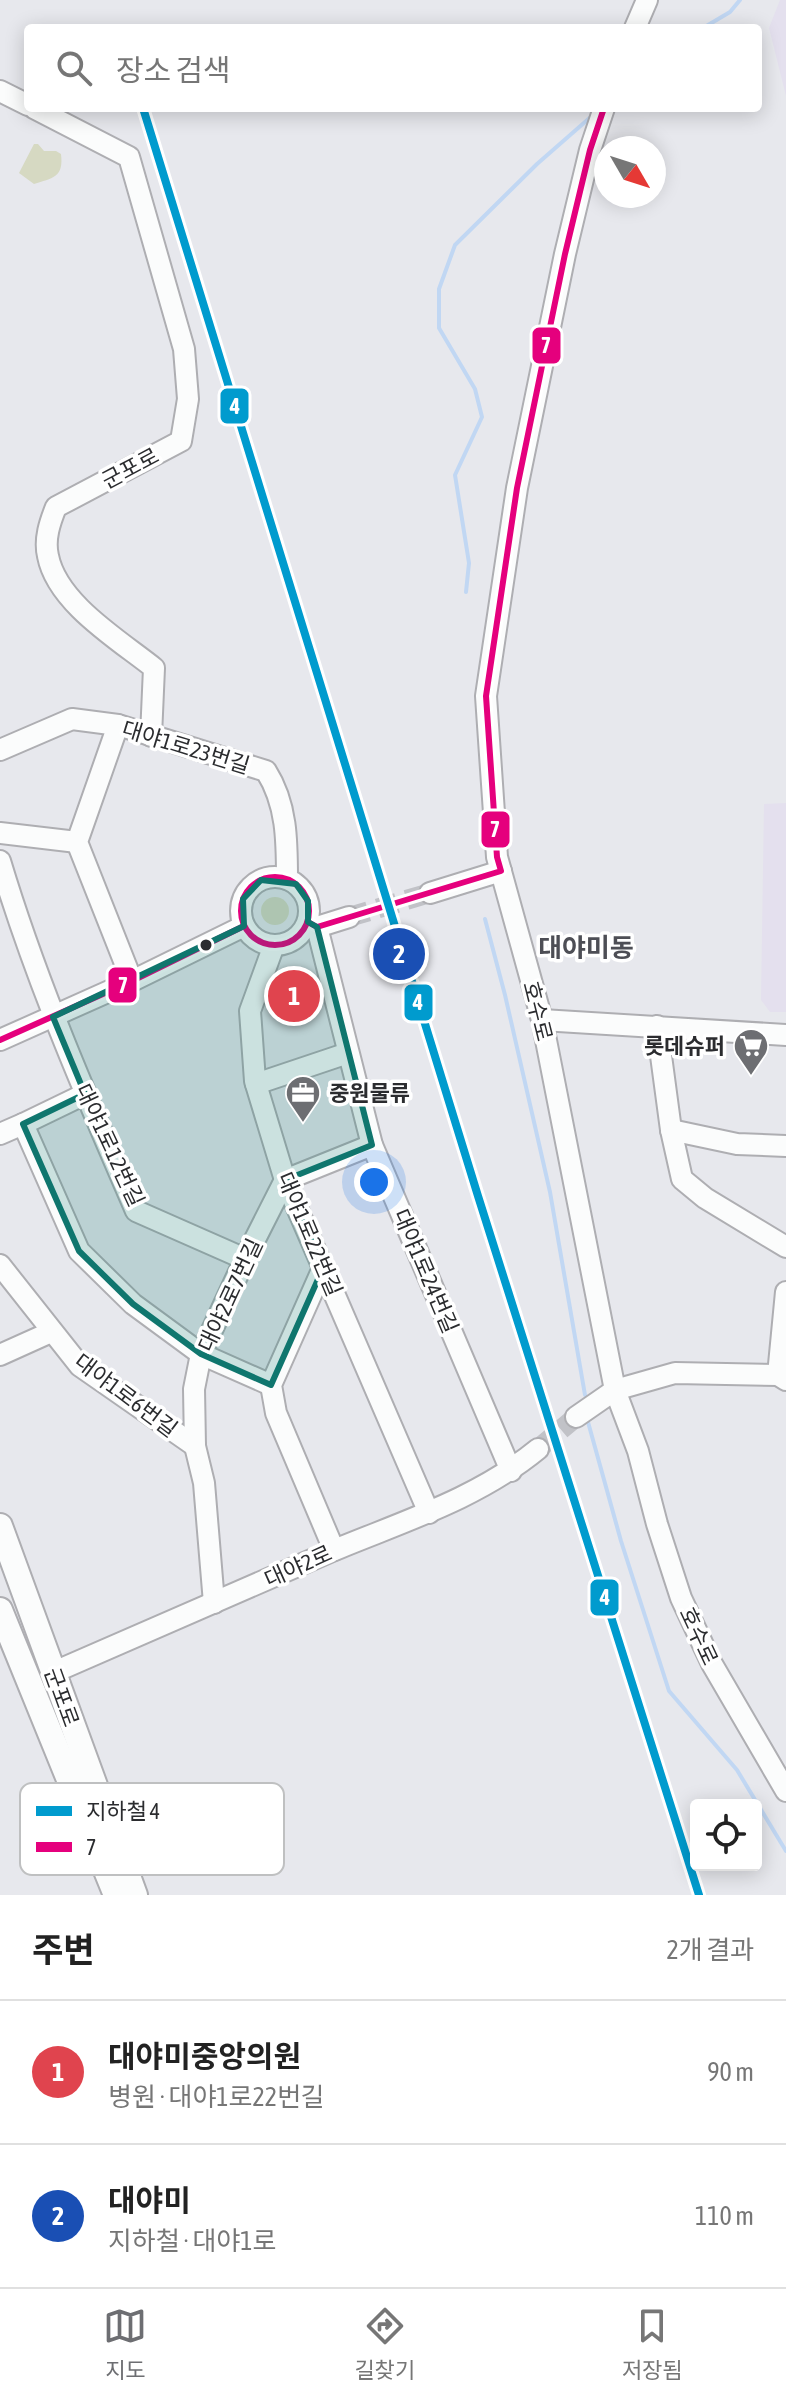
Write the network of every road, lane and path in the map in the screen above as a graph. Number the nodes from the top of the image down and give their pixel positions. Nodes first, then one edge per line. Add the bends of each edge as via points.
1 (647, 0) edge
2 (637, 24) edge
3 (0, 91) edge
4 (24, 103) edge
5 (42, 112) edge
6 (603, 112) edge
7 (118, 725) junction
8 (151, 736) junction
9 (0, 750) edge
10 (0, 833) edge
11 (77, 842) junction
12 (0, 861) edge
13 (501, 871) junction
14 (287, 879) junction
15 (430, 893) tunnel mouth
16 (349, 917) tunnel mouth
17 (312, 924) junction
18 (244, 926) junction
19 (274, 945) junction
20 (132, 981) junction
21 (53, 1017) junction
22 (542, 1020) junction
23 (657, 1026) junction
24 (786, 1035) edge
25 (0, 1040) edge
26 (348, 1053) junction
27 (256, 1084) junction
28 (85, 1094) junction
29 (23, 1124) junction
30 (671, 1130) junction
31 (0, 1134) edge
32 (372, 1145) junction
33 (786, 1146) edge
34 (285, 1180) junction
35 (786, 1247) edge
36 (245, 1259) junction
37 (0, 1265) edge
38 (323, 1268) junction
39 (786, 1292) edge
40 (51, 1332) junction
41 (201, 1354) junction
42 (0, 1355) edge
43 (782, 1378) edge
44 (271, 1385) junction
45 (615, 1390) junction
46 (576, 1417) tunnel mouth
47 (195, 1446) junction
48 (538, 1449) tunnel mouth
49 (511, 1471) junction
50 (429, 1513) junction
51 (0, 1526) edge
52 (334, 1550) junction
53 (214, 1603) junction
54 (0, 1610) edge
55 (52, 1673) junction
56 (58, 1753) junction
57 (65, 1783) edge
58 (70, 1783) edge
59 (93, 1783) edge
60 (786, 1791) edge
61 (92, 1875) edge
62 (108, 1875) edge
63 (128, 1875) edge
64 (130, 1875) edge
65 (101, 1895) edge
66 (116, 1895) edge
67 (135, 1895) edge
68 (145, 1895) edge

1 - 2 street
3 - 4 street
5 - 8 street, 군포로 via 129,157 184,349 188,399 181,441 56,507 48,527 47,555 56,580 79,608 154,668
6 - 13 street, 호수로 via 517,488 486,696
7 - 8 street, 대야1로23번길
7 - 9 street, 대야1로23번길 via 72,719
7 - 11 street
8 - 14 street, 대야1로23번길 via 266,771 287,832
10 - 11 street
11 - 20 street
12 - 21 street, 대야1로12번길
13 - 15 street
13 - 22 street, 호수로
14 - 17 street via 303,892
14 - 18 street via 261,880 250,888 243,899
16 - 17 street
17 - 19 street via 295,939
17 - 26 street, 대야1로24번길
18 - 19 street via 256,940
18 - 20 street
19 - 27 street, 대야1로22번길 via 250,1011
20 - 21 street
21 - 25 street
21 - 28 street, 대야1로12번길
22 - 23 street
22 - 45 street, 호수로
23 - 24 street
23 - 30 street
26 - 27 street
26 - 32 street, 대야1로24번길
27 - 34 street, 대야1로22번길
28 - 29 street
28 - 36 street, 대야1로12번길 via 136,1211
29 - 31 street
29 - 41 street via 79,1251 133,1304
30 - 33 street via 737,1144
30 - 35 street via 682,1179
32 - 34 street
32 - 49 street, 대야1로24번길
34 - 36 street, 대야2로7번길
34 - 38 street, 대야1로22번길
36 - 41 street, 대야2로7번길
37 - 40 street, 대야1로6번길
38 - 44 street
38 - 50 street, 대야1로22번길
39 - 43 street
40 - 42 street
40 - 47 street, 대야1로6번길 via 80,1366
41 - 44 street
41 - 47 street, 대야2로7번길 via 194,1389
43 - 45 street via 675,1373
44 - 52 street via 276,1413
45 - 46 street
45 - 60 street, 호수로 via 681,1598 712,1664
47 - 53 street, 대야2로7번길 via 204,1483
48 - 49 street, 대야2로
49 - 50 street, 대야2로
50 - 52 street, 대야2로
51 - 55 main road, 군포로
52 - 53 street, 대야2로
53 - 55 street, 대야2로
54 - 56 main road, 군포로
55 - 59 main road, 군포로
56 - 57 main road, 군포로
56 - 58 main road, 군포로
61 - 65 main road, 군포로
62 - 66 main road, 군포로
63 - 67 main road, 군포로
64 - 68 main road, 군포로

